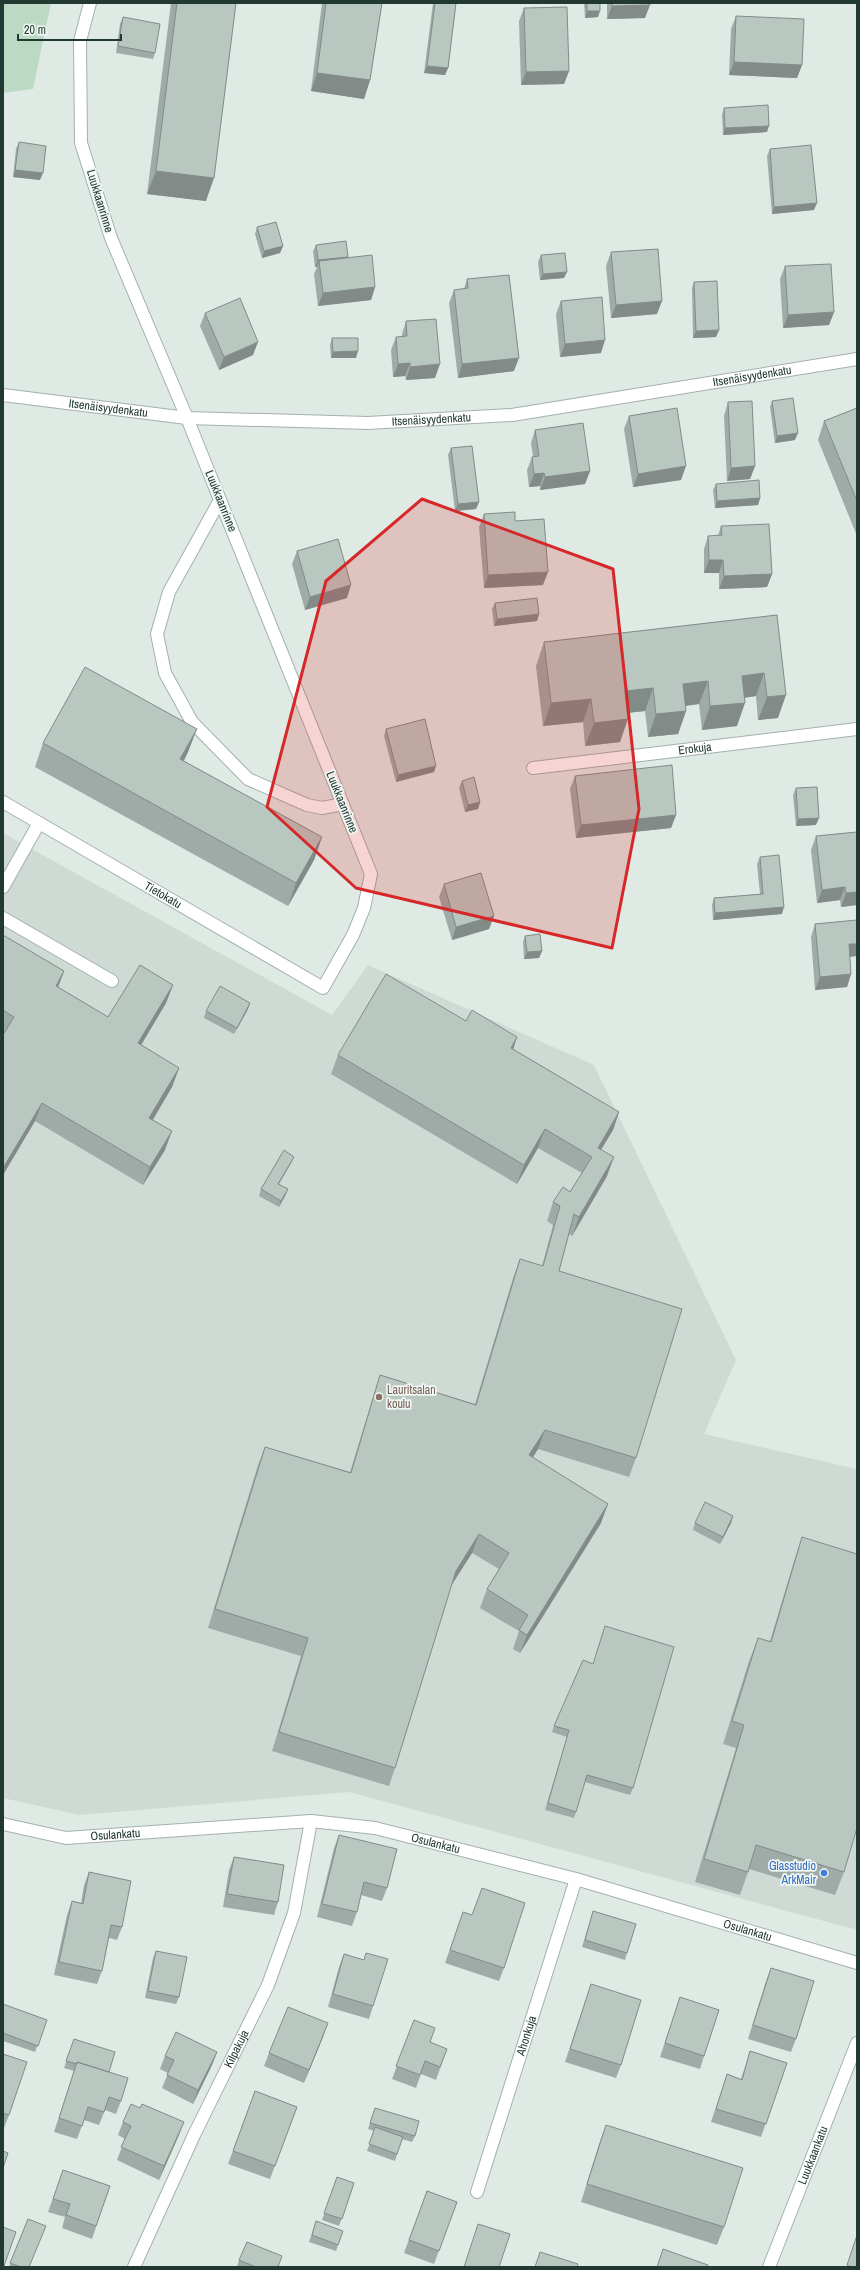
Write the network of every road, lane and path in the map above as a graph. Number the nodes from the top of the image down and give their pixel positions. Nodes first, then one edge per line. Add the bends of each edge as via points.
1 (90, 3) edge
2 (857, 359) edge
3 (3, 395) edge
4 (187, 418) junction
5 (220, 500) junction
6 (857, 729) edge
7 (533, 768) dead end
8 (3, 802) edge
9 (343, 804) junction
10 (39, 823) junction
11 (3, 887) edge
12 (3, 918) edge
13 (112, 981) dead end
14 (324, 988) joint
15 (311, 1821) junction
16 (3, 1824) edge
17 (576, 1879) junction
18 (857, 1962) edge
19 (857, 2043) edge
20 (477, 2192) dead end
21 (134, 2267) edge
22 (769, 2267) edge

1 - 4 street, Luukkaanrinne via 80,41 82,143 111,238
2 - 4 street, Itsenäisyydenkatu via 512,415 368,423
3 - 4 street, Itsenäisyydenkatu
4 - 5 street, Luukkaanrinne
5 - 9 street, Luukkaanrinne
5 - 9 street via 169,592 157,634 165,673 192,722 248,779 307,805 322,808
6 - 7 street, Erokuja
8 - 10 street, Tietokatu
9 - 14 street, Luukkaanrinne via 371,874 364,908 353,935
10 - 11 street
10 - 14 street, Tietokatu
12 - 13 street
15 - 16 street, Osulankatu via 66,1838
15 - 17 street, Osulankatu via 375,1828
15 - 21 street, Kilpakuja via 294,1913 268,1985 194,2135
17 - 18 street, Osulankatu
17 - 20 street, Ahonkuja
19 - 22 street, Luukkaankatu

